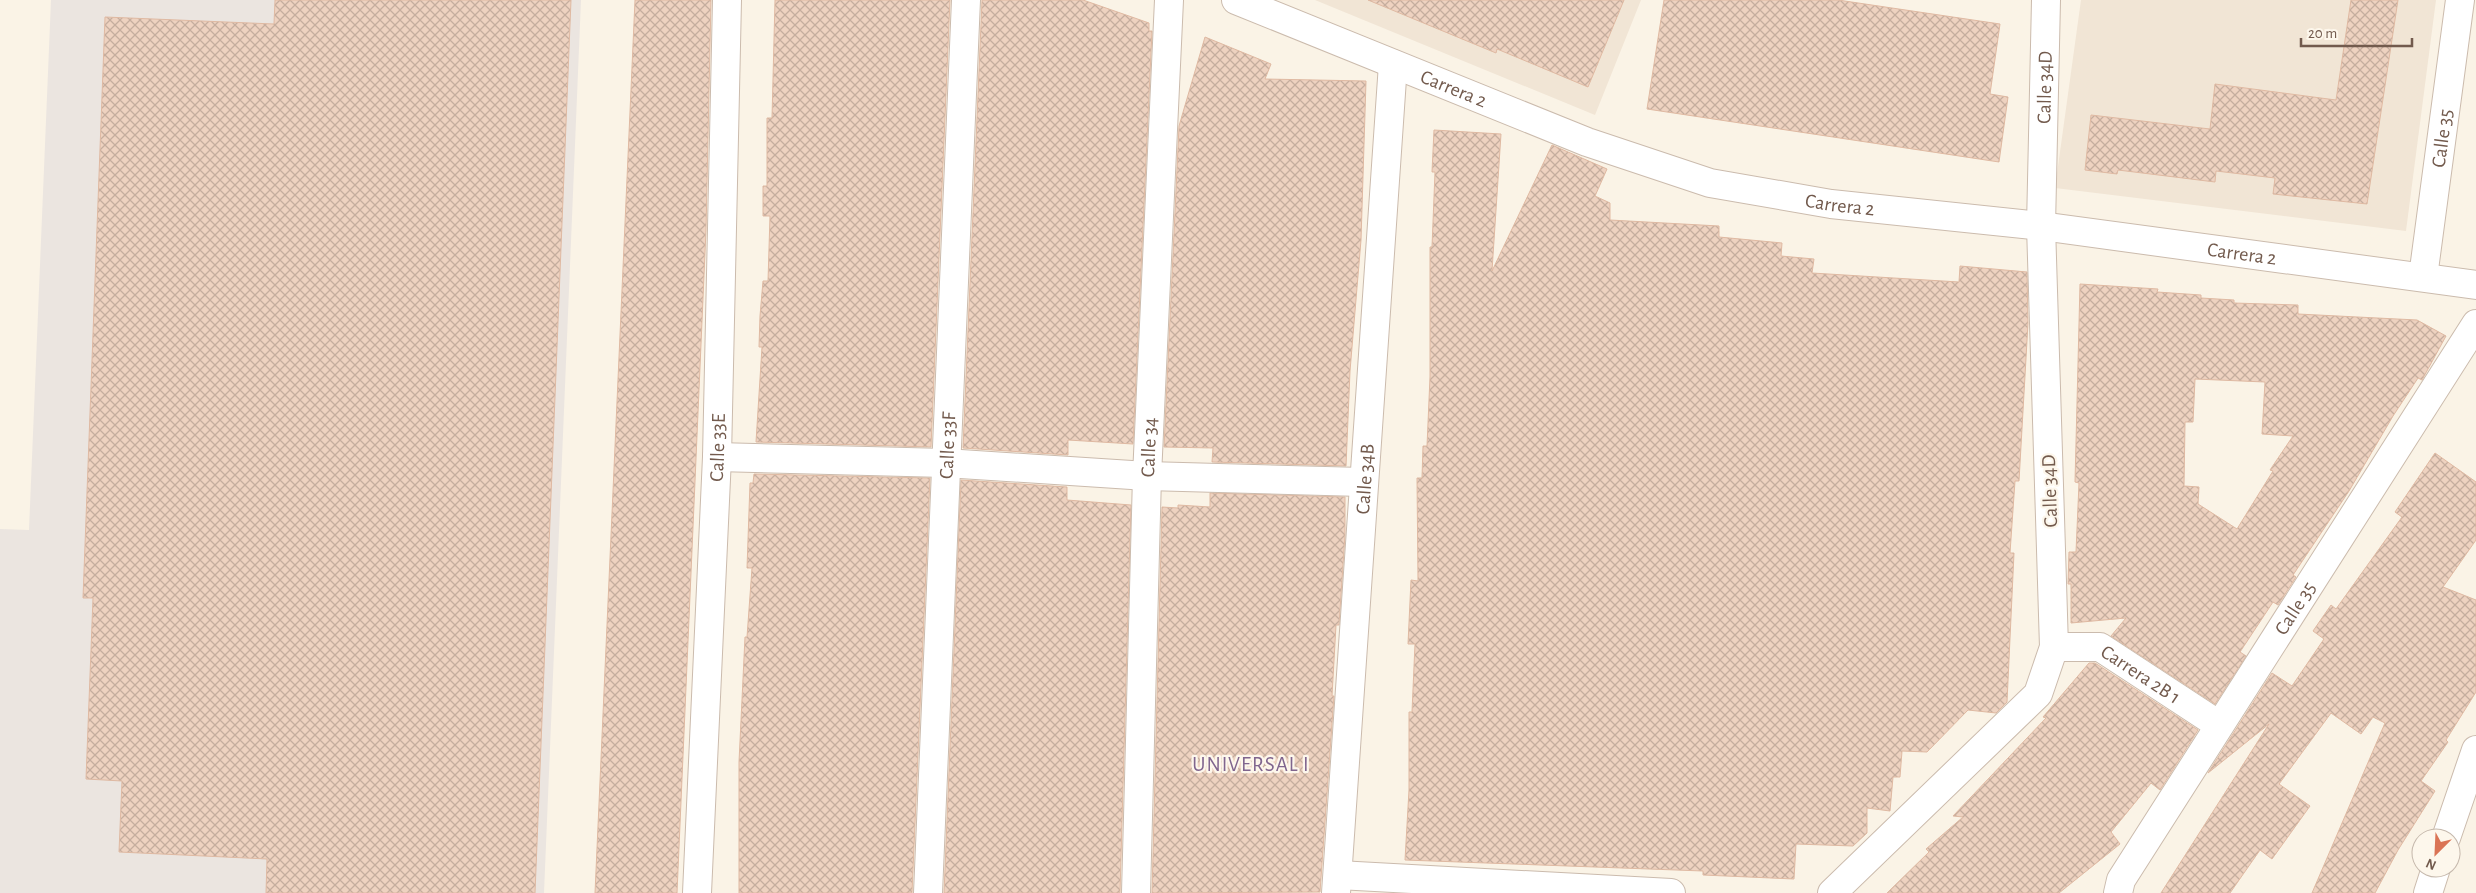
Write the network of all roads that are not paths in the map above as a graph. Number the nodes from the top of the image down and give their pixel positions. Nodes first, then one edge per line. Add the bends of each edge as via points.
1 (727, 0) edge
2 (966, 0) edge
3 (1169, 0) edge
4 (1236, 0) edge
5 (2046, 0) edge
6 (2460, 0) edge
7 (1393, 64) junction
8 (2041, 226) junction
9 (2423, 277) junction
10 (2476, 285) edge
11 (2476, 324) edge
12 (717, 457) junction
13 (946, 463) junction
14 (1147, 476) junction
15 (1362, 482) junction
16 (2054, 646) junction
17 (2220, 726) junction
18 (2476, 750) edge
19 (2449, 828) edge
20 (2433, 878) edge
21 (1337, 884) edge
22 (2115, 889) edge
23 (697, 893) edge
24 (928, 893) edge
25 (1136, 893) edge
26 (1671, 893) edge
27 (1832, 893) edge
28 (2428, 893) edge

1 - 12 street, Calle 33E
2 - 13 street, Calle 33F
3 - 14 street, Calle 34
4 - 7 street, Carrera 2
5 - 8 street, Calle 34D
6 - 9 street, Calle 35
7 - 8 street, Carrera 2 via 1588,142 1710,183 1831,204
7 - 15 street, Calle 34B
8 - 9 street, Carrera 2
8 - 16 street, Calle 34D
9 - 10 street, Carrera 2
11 - 17 street, Calle 35
12 - 13 street
12 - 23 street, Calle 33E
13 - 14 street
13 - 24 street, Calle 33F
14 - 15 street
14 - 25 street, Calle 34
15 - 21 street, Calle 34B
16 - 17 street, Carrera 2B 1 via 2100,647
16 - 27 street, Calle 34D via 2038,694
17 - 22 street, Calle 35
18 - 19 street
20 - 28 street
21 - 26 street

